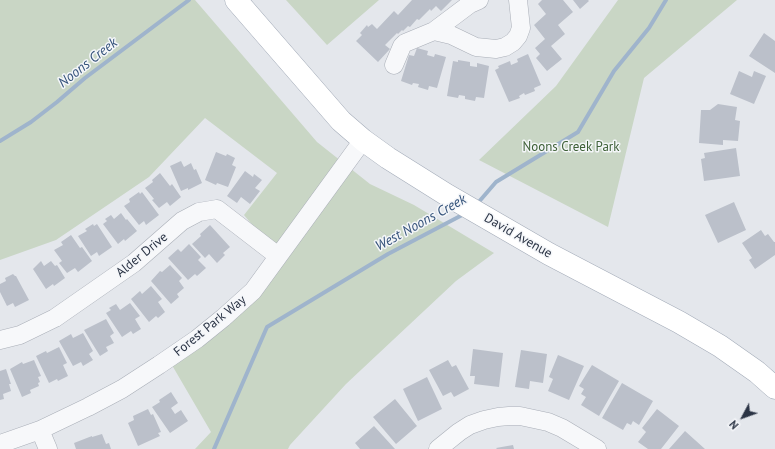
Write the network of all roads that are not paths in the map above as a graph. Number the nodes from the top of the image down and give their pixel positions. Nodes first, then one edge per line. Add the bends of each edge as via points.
1 (236, 0) edge
2 (479, 0) edge
3 (518, 0) edge
4 (434, 31) junction
5 (394, 65) dead end
6 (363, 140) junction
7 (278, 256) junction
8 (0, 340) edge
9 (775, 388) edge
10 (40, 430) junction
11 (0, 444) edge
12 (48, 449) edge
13 (438, 449) edge
14 (597, 449) edge

1 - 6 main road, David Avenue via 341,121
2 - 4 street
3 - 4 street via 521,28 513,42 505,47 476,47 451,35
4 - 5 street via 405,43
6 - 7 street, Forest Park Way
6 - 9 main road, David Avenue via 491,221 720,346
7 - 8 street, Alder Drive via 217,209 199,212 182,221 134,263 55,318 20,335
7 - 10 street, Forest Park Way via 253,291 197,339 122,389
10 - 11 street, Forest Park Way
10 - 12 street
13 - 14 street via 470,425 498,417 520,416 562,428

